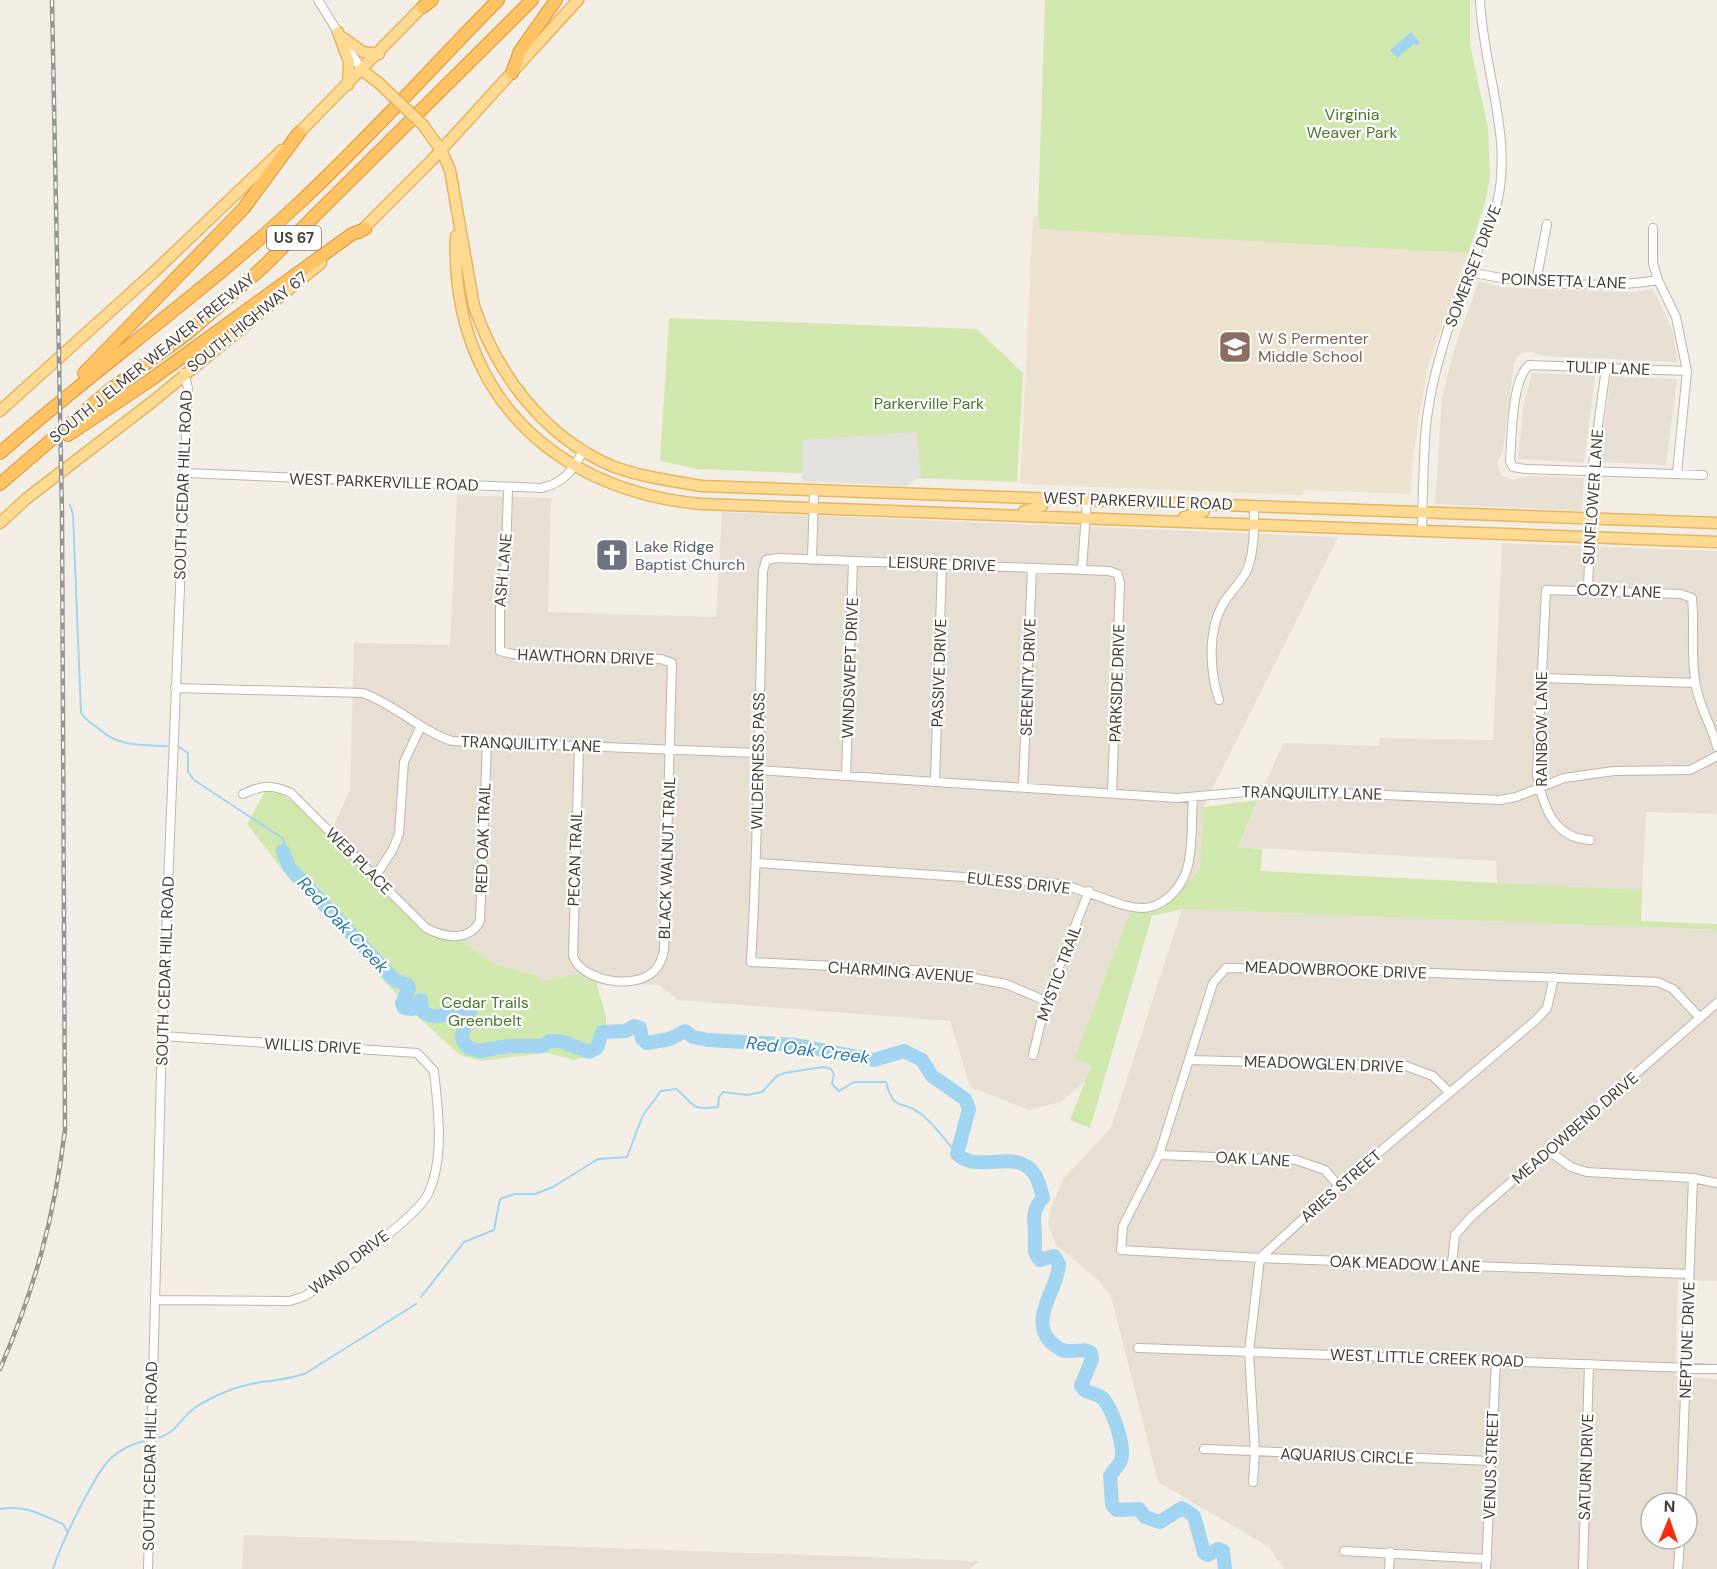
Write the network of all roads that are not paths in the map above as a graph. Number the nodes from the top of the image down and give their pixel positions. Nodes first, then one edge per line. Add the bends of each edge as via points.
1 (318, 0) edge
2 (498, 0) edge
3 (532, 0) edge
4 (556, 0) edge
5 (578, 0) edge
6 (1480, 0) edge
7 (428, 2) edge
8 (338, 33) junction
9 (379, 54) junction
10 (362, 70) junction
11 (512, 73) junction
12 (348, 85) junction
13 (299, 133) junction
14 (441, 150) junction
15 (458, 215) junction
16 (1547, 224) dead end
17 (364, 228) junction
18 (1653, 228) dead end
19 (1471, 272) junction
20 (1658, 280) junction
21 (1536, 282) junction
22 (1606, 368) junction
23 (1687, 371) junction
24 (184, 373) junction
25 (74, 389) junction
26 (0, 411) edge
27 (584, 450) junction
28 (0, 453) edge
29 (36, 453) junction
30 (575, 466) junction
31 (1592, 471) junction
32 (184, 473) junction
33 (1677, 473) junction
34 (1703, 475) dead end
35 (0, 484) edge
36 (702, 486) junction
37 (508, 488) junction
38 (814, 490) junction
39 (1045, 497) junction
40 (1087, 499) junction
41 (1208, 503) junction
42 (701, 504) junction
43 (1254, 505) junction
44 (813, 507) junction
45 (1422, 511) junction
46 (981, 514) junction
47 (1086, 518) junction
48 (1590, 519) junction
49 (1138, 520) junction
50 (1717, 523) edge
51 (0, 524) edge
52 (1254, 525) junction
53 (1422, 531) junction
54 (1589, 537) junction
55 (1717, 542) edge
56 (766, 560) joint
57 (812, 560) junction
58 (853, 561) junction
59 (942, 564) junction
60 (1032, 568) junction
61 (1082, 570) junction
62 (1118, 574) joint
63 (1546, 590) joint
64 (1588, 590) junction
65 (500, 651) joint
66 (672, 663) joint
67 (1541, 678) junction
68 (1695, 683) junction
69 (175, 688) junction
70 (1219, 700) dead end
71 (420, 728) junction
72 (487, 743) junction
73 (579, 746) junction
74 (1717, 747) edge
75 (670, 750) junction
76 (757, 753) junction
77 (1717, 756) edge
78 (757, 770) junction
79 (846, 776) junction
80 (935, 782) junction
81 (1023, 787) junction
82 (1539, 787) junction
83 (1112, 792) junction
84 (243, 794) dead end
85 (1193, 798) junction
86 (1590, 840) dead end
87 (757, 863) junction
88 (375, 877) junction
89 (1089, 891) junction
90 (475, 931) joint
91 (751, 962) joint
92 (579, 969) joint
93 (1554, 977) junction
94 (1046, 1001) junction
95 (1717, 1003) edge
96 (1700, 1018) junction
97 (162, 1036) junction
98 (1032, 1055) dead end
99 (1190, 1060) junction
100 (1449, 1092) junction
101 (436, 1093) joint
102 (1549, 1151) junction
103 (1158, 1155) junction
104 (1693, 1178) junction
105 (1717, 1183) edge
106 (1339, 1186) junction
107 (1121, 1250) joint
108 (1260, 1258) junction
109 (1452, 1263) junction
110 (1689, 1274) junction
111 (155, 1300) junction
112 (1137, 1348) dead end
113 (1249, 1352) junction
114 (1496, 1361) junction
115 (1589, 1364) junction
116 (1686, 1367) junction
117 (1717, 1369) edge
118 (1204, 1449) dead end
119 (1255, 1452) junction
120 (1490, 1461) junction
121 (1253, 1482) dead end
122 (1681, 1491) edge
123 (1344, 1551) dead end
124 (1679, 1551) edge
125 (1390, 1552) junction
126 (1487, 1559) junction
127 (148, 1569) edge
128 (1389, 1569) edge
129 (1486, 1569) edge
130 (1583, 1569) edge
131 (1678, 1569) edge

1 - 8 street
2 - 25 highway, SOUTH J ELMER WEAVER FREEWAY / US 67 via 298,204 188,302
3 - 29 highway, SOUTH J ELMER WEAVER FREEWAY / US 67 via 262,268 188,333 107,392
4 - 11 highway via 520,51
5 - 11 main road, SOUTH HIGHWAY 67
6 - 19 street, SOMERSET DRIVE via 1503,165 1497,204
7 - 9 main road
8 - 9 main road via 354,48
8 - 10 street
8 - 12 main road via 349,62
9 - 10 main road
10 - 12 main road
10 - 14 main road, bridge via 423,125
11 - 14 main road, SOUTH HIGHWAY 67
12 - 13 main road
13 - 25 highway via 244,208 83,375
13 - 26 main road via 154,272
14 - 15 main road via 450,170
14 - 17 main road, SOUTH HIGHWAY 67
15 - 27 main road via 468,285 481,328 506,376 546,421
15 - 30 main road via 454,264 458,300 478,360 522,426
16 - 21 street
17 - 24 main road, SOUTH HIGHWAY 67
17 - 29 highway via 149,381
18 - 20 street via 1653,263
19 - 21 street, POINSETTA LANE via 1502,280
19 - 45 street, SOMERSET DRIVE via 1444,341 1436,374 1426,425
20 - 21 street, POINSETTA LANE
20 - 23 street via 1676,317
22 - 23 street, TULIP LANE
22 - 31 street, SUNFLOWER LANE
22 - 31 street, TULIP LANE via 1529,365 1522,375 1513,419 1513,467
23 - 33 street
24 - 32 street, SOUTH CEDAR HILL ROAD via 188,388
24 - 51 main road, SOUTH HIGHWAY 67
25 - 28 highway, SOUTH J ELMER WEAVER FREEWAY / US 67
27 - 30 street, WEST PARKERVILLE ROAD
27 - 36 main road, WEST PARKERVILLE ROAD via 630,472
29 - 35 highway, SOUTH J ELMER WEAVER FREEWAY / US 67
30 - 37 street, WEST PARKERVILLE ROAD via 554,486
30 - 42 main road, WEST PARKERVILLE ROAD via 629,491
31 - 33 street
31 - 48 street, SUNFLOWER LANE
32 - 37 street, WEST PARKERVILLE ROAD
32 - 69 street, SOUTH CEDAR HILL ROAD
33 - 34 street
36 - 38 main road, WEST PARKERVILLE ROAD
36 - 42 main road
37 - 65 street, ASH LANE
38 - 39 main road, WEST PARKERVILLE ROAD
38 - 44 street
39 - 40 main road, WEST PARKERVILLE ROAD
39 - 46 main road via 1042,506 1033,510
40 - 41 main road, WEST PARKERVILLE ROAD
40 - 47 street
41 - 43 main road, WEST PARKERVILLE ROAD
41 - 49 main road via 1203,512 1193,517
42 - 44 main road, WEST PARKERVILLE ROAD
43 - 45 main road, WEST PARKERVILLE ROAD
43 - 52 street
44 - 46 main road, WEST PARKERVILLE ROAD
44 - 57 street
45 - 48 main road, WEST PARKERVILLE ROAD
45 - 53 street, SOMERSET DRIVE
46 - 47 main road, WEST PARKERVILLE ROAD
47 - 49 main road, WEST PARKERVILLE ROAD
47 - 61 street
48 - 50 main road, WEST PARKERVILLE ROAD
48 - 54 street, SUNFLOWER LANE
49 - 52 main road, WEST PARKERVILLE ROAD
52 - 53 main road, WEST PARKERVILLE ROAD
52 - 70 street via 1247,569 1223,604 1214,633 1212,679
53 - 54 main road, WEST PARKERVILLE ROAD
54 - 55 main road, WEST PARKERVILLE ROAD
54 - 64 street, SUNFLOWER LANE
56 - 57 street, LEISURE DRIVE
56 - 76 street, WILDERNESS PASS
57 - 58 street, LEISURE DRIVE
58 - 59 street, LEISURE DRIVE
58 - 79 street, WINDSWEPT DRIVE
59 - 60 street, LEISURE DRIVE
59 - 80 street, PASSIVE DRIVE
60 - 61 street, LEISURE DRIVE
60 - 81 street, SERENITY DRIVE
61 - 62 street, LEISURE DRIVE
62 - 83 street, PARKSIDE DRIVE
63 - 64 street, COZY LANE
63 - 67 street, RAINBOW LANE
64 - 68 street, COZY LANE via 1692,597
65 - 66 street, HAWTHORN DRIVE via 661,659
66 - 75 street, BLACK WALNUT TRAIL
67 - 68 street
67 - 82 street, RAINBOW LANE
68 - 74 street
69 - 71 street, TRANQUILITY LANE via 363,693 384,700
69 - 97 street, SOUTH CEDAR HILL ROAD
71 - 72 street, TRANQUILITY LANE via 452,741
71 - 88 street via 404,762 399,834
72 - 73 street, TRANQUILITY LANE
72 - 90 street, RED OAK TRAIL via 480,921
73 - 75 street, TRANQUILITY LANE
73 - 92 street, PECAN TRAIL via 572,946
75 - 76 street, TRANQUILITY LANE
75 - 92 street, BLACK WALNUT TRAIL via 661,963 653,973 628,980 592,978
76 - 78 street, WILDERNESS PASS
77 - 82 street, TRANQUILITY LANE via 1690,770 1614,771 1564,778
78 - 79 street, TRANQUILITY LANE
78 - 87 street, WILDERNESS PASS
79 - 80 street, TRANQUILITY LANE
80 - 81 street, TRANQUILITY LANE
81 - 83 street, TRANQUILITY LANE
82 - 85 street, TRANQUILITY LANE via 1500,800 1268,790
82 - 86 street, RAINBOW LANE via 1546,808 1563,831 1574,839
83 - 85 street, TRANQUILITY LANE
84 - 88 street, WEB PLACE via 263,785 291,793
85 - 89 street, EULESS DRIVE via 1188,874 1173,896 1156,906 1141,908 1128,907
87 - 89 street, EULESS DRIVE via 1052,883
87 - 91 street, WILDERNESS PASS
88 - 90 street, WEB PLACE via 426,928 464,936
89 - 94 street, MYSTIC TRAIL
91 - 94 street, CHARMING AVENUE via 934,971 1006,984
93 - 96 street, MEADOWBROOKE DRIVE via 1658,982 1673,989
93 - 99 street, MEADOWBROOKE DRIVE via 1226,968 1213,983
93 - 100 street, ARIES STREET via 1547,1008
94 - 98 street, MYSTIC TRAIL
95 - 96 street, MEADOWBEND DRIVE
96 - 102 street, MEADOWBEND DRIVE
97 - 101 street, WILLIS DRIVE via 417,1053 434,1071
97 - 111 street, SOUTH CEDAR HILL ROAD
99 - 100 street, MEADOWGLEN DRIVE via 1406,1066 1433,1076
99 - 103 street, MEADOWBROOKE DRIVE
100 - 106 street, ARIES STREET
101 - 111 street, WAND DRIVE via 437,1152 427,1196 411,1214 315,1289 290,1301
102 - 104 street via 1571,1167 1587,1172
102 - 109 street, MEADOWBEND DRIVE via 1459,1229
103 - 106 street, OAK LANE via 1296,1160 1325,1170
103 - 107 street, MEADOWBROOKE DRIVE via 1123,1226
104 - 105 street
104 - 110 street, NEPTUNE DRIVE
106 - 108 street, ARIES STREET
107 - 108 street, OAK MEADOW LANE
108 - 109 street, OAK MEADOW LANE
108 - 113 street
109 - 110 street, OAK MEADOW LANE
110 - 116 street, NEPTUNE DRIVE
111 - 127 street, SOUTH CEDAR HILL ROAD
112 - 113 street, WEST LITTLE CREEK ROAD
113 - 114 street, WEST LITTLE CREEK ROAD
113 - 119 street
114 - 115 street, WEST LITTLE CREEK ROAD
114 - 120 street, VENUS STREET
115 - 116 street, WEST LITTLE CREEK ROAD
115 - 130 street, SATURN DRIVE
116 - 117 street, WEST LITTLE CREEK ROAD
116 - 122 street, NEPTUNE DRIVE
118 - 119 street, AQUARIUS CIRCLE
119 - 120 street, AQUARIUS CIRCLE
119 - 121 street
120 - 126 street, VENUS STREET
123 - 125 street
124 - 131 street
125 - 126 street
125 - 128 street
126 - 129 street, VENUS STREET

